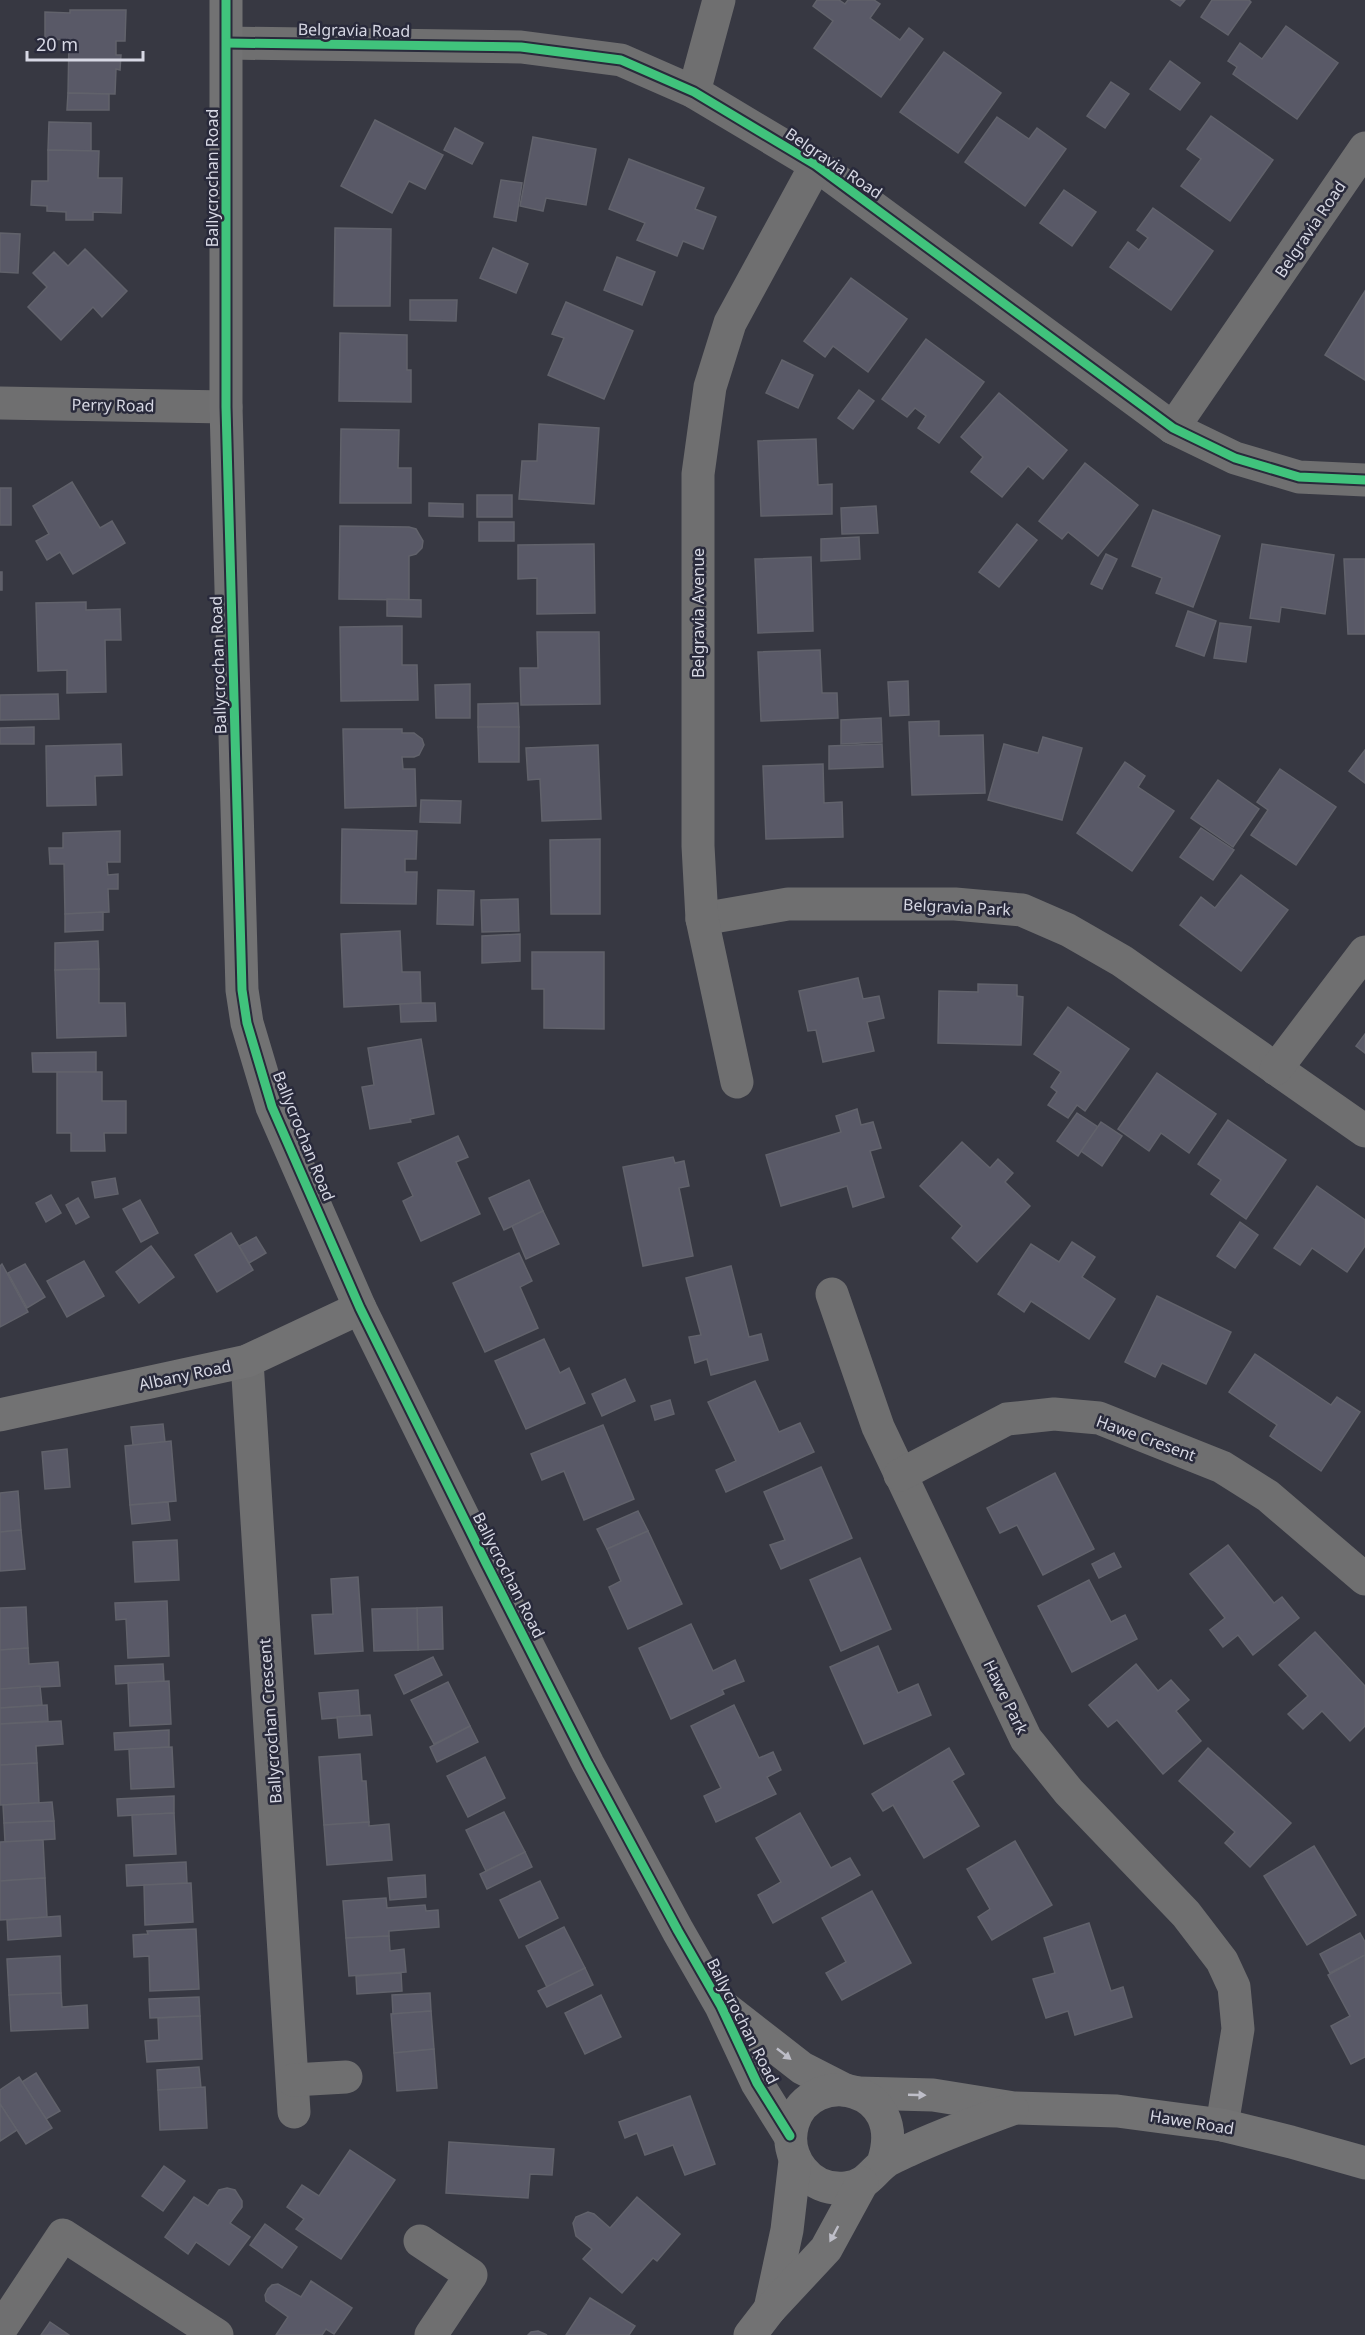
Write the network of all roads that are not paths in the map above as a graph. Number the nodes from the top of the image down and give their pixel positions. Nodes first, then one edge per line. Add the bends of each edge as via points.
1 (226, 0) edge
2 (719, 0) edge
3 (227, 43) junction
4 (694, 92) junction
5 (1365, 148) edge
6 (816, 165) junction
7 (0, 403) edge
8 (226, 407) junction
9 (1173, 428) junction
10 (1365, 480) edge
11 (702, 919) junction
12 (1365, 952) edge
13 (1276, 1069) junction
14 (737, 1082) dead end
15 (1365, 1131) edge
16 (831, 1294) dead end
17 (360, 1308) junction
18 (247, 1361) junction
19 (0, 1415) edge
20 (900, 1475) junction
21 (1365, 1579) edge
22 (721, 2006) junction
23 (345, 2077) dead end
24 (852, 2091) junction
25 (1014, 2108) junction
26 (1222, 2125) junction
27 (793, 2148) junction
28 (1365, 2163) edge
29 (873, 2173) junction
30 (420, 2241) dead end
31 (770, 2309) junction
32 (0, 2330) edge
33 (217, 2335) edge
34 (431, 2335) edge
35 (750, 2335) edge

1 - 3 street, Ballycrochan Road
2 - 4 street
3 - 4 street, Belgravia Road via 521,47 621,60
3 - 8 street, Ballycrochan Road
4 - 6 street, Belgravia Road
5 - 9 street, Belgravia Road
6 - 9 street, Belgravia Road
6 - 11 street, Belgravia Avenue via 730,323 709,398 698,474 698,846
7 - 8 street, Perry Road
8 - 17 street, Ballycrochan Road via 242,990 247,1023 272,1107
9 - 10 street, Belgravia Road via 1235,458 1299,477
11 - 13 street, Belgravia Park via 788,904 955,904 1022,910 1068,930 1122,961
11 - 14 street, Belgravia Avenue
12 - 13 street
13 - 15 street, Belgravia Park
16 - 20 street, Hawe Park via 878,1427
17 - 18 street, Albany Road
17 - 22 street, Ballycrochan Road via 588,1764
18 - 19 street, Albany Road
18 - 23 street, Ballycrochan Crescent via 293,2096
20 - 21 street, Hawe Cresent via 1007,1419 1054,1414 1099,1418 1222,1467 1268,1496
20 - 26 street, Hawe Park via 1026,1739 1069,1792 1186,1914 1222,1961 1234,1988 1238,2030
22 -> 24 street, Ballycrochan Road via 802,2068
22 - 27 street, Ballycrochan Road
24 -> 25 street, Hawe Road via 933,2095
24 - 27 street via 829,2091 808,2102 794,2121
24 - 29 street via 872,2101 888,2130 889,2147
25 - 26 street, Hawe Road via 1117,2111
25 - 29 street, Hawe Road via 937,2137
26 - 28 street, Hawe Road
27 - 29 street via 804,2174 831,2188 847,2188
27 - 31 street via 787,2230
29 -> 31 street via 826,2249
30 - 34 street via 471,2275
31 - 35 street
32 - 33 street via 63,2235

